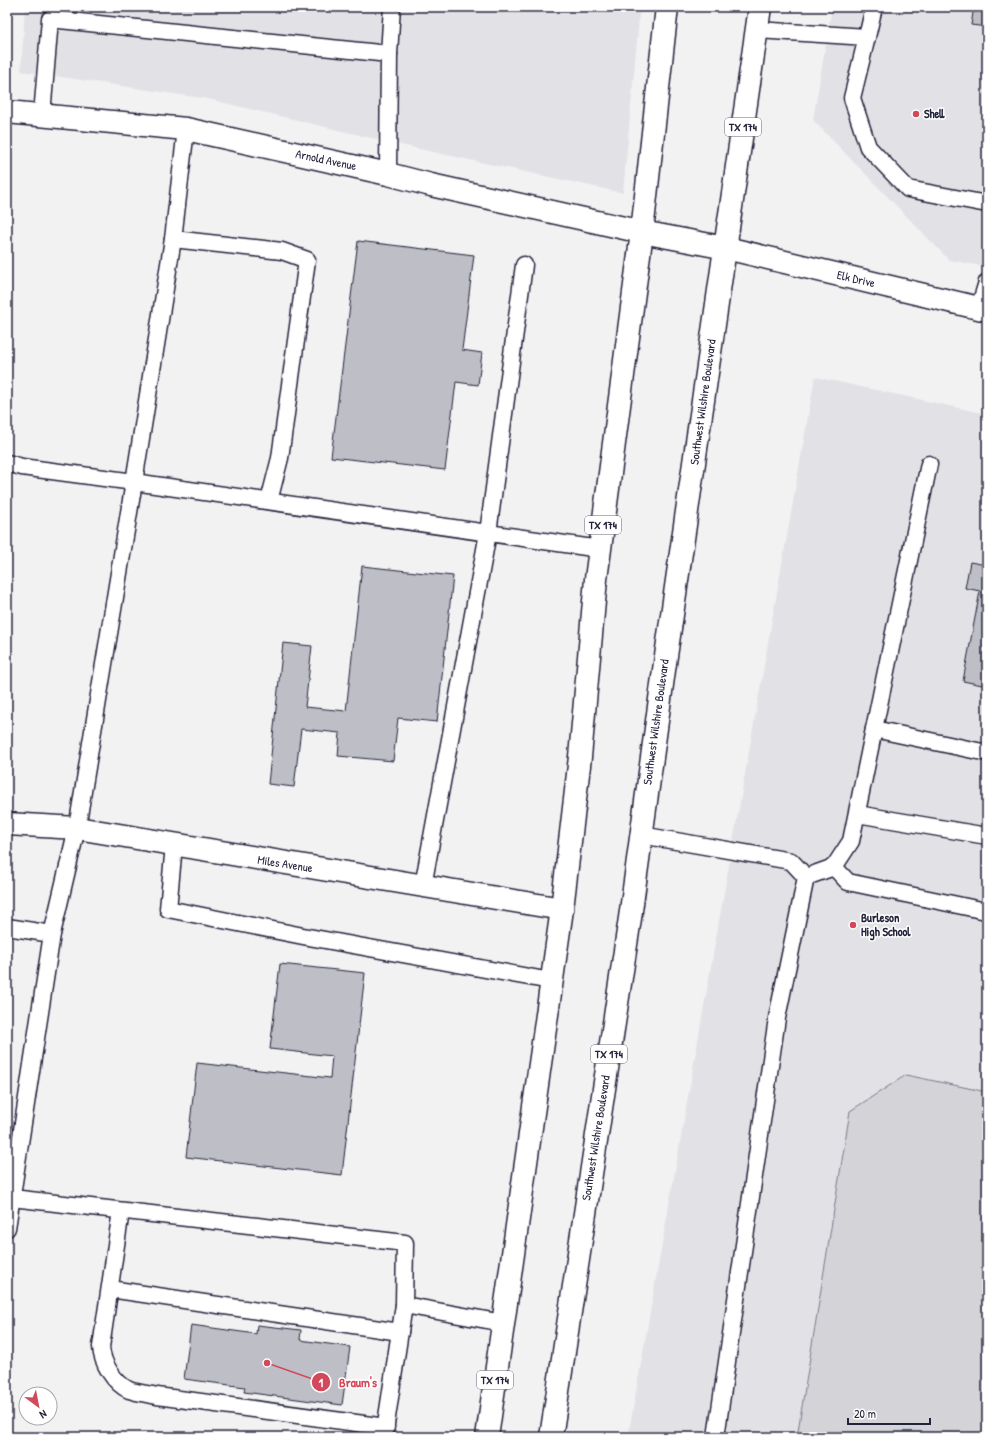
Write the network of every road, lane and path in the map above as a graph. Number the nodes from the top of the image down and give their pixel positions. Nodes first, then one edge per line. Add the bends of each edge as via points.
1 (392, 7) edge
2 (667, 7) edge
3 (760, 7) edge
4 (874, 7) edge
5 (51, 13) edge
6 (756, 30) junction
7 (867, 37) junction
8 (389, 54) junction
9 (7, 112) edge
10 (42, 115) junction
11 (186, 129) junction
12 (388, 174) junction
13 (987, 204) edge
14 (642, 232) junction
15 (173, 239) junction
16 (726, 248) junction
17 (524, 265) dead end
18 (987, 282) edge
19 (983, 309) edge
20 (7, 463) edge
21 (929, 464) dead end
22 (134, 482) junction
23 (269, 501) junction
24 (488, 533) junction
25 (600, 549) junction
26 (874, 729) junction
27 (987, 753) edge
28 (857, 814) junction
29 (7, 824) edge
30 (77, 828) junction
31 (641, 835) junction
32 (987, 836) edge
33 (174, 845) junction
34 (834, 867) junction
35 (806, 877) junction
36 (423, 886) junction
37 (987, 908) edge
38 (562, 909) junction
39 (7, 928) edge
40 (52, 934) junction
41 (551, 981) junction
42 (12, 1198) junction
43 (121, 1211) junction
44 (7, 1228) edge
45 (110, 1289) junction
46 (404, 1305) junction
47 (503, 1322) junction
48 (400, 1332) junction
49 (385, 1432) edge
50 (487, 1437) edge
51 (551, 1437) edge
52 (716, 1437) edge

1 - 8 lane
2 - 14 main road, TX 174
3 - 6 main road, Southwest Wilshire Boulevard / TX 174
4 - 7 lane
5 - 8 lane
5 - 10 lane
6 - 7 lane
6 - 16 main road, Southwest Wilshire Boulevard / TX 174
7 - 13 lane via 852,98 868,147 908,189
8 - 12 lane
9 - 10 main road, Arnold Avenue
10 - 11 main road, Arnold Avenue
11 - 12 main road, Arnold Avenue
11 - 15 lane
12 - 14 main road, Arnold Avenue
14 - 16 main road, Elk Drive
14 - 25 main road, TX 174
15 - 22 lane
15 - 23 lane via 282,251 307,260 280,458
16 - 19 main road, Elk Drive
16 - 31 main road, Southwest Wilshire Boulevard / TX 174
17 - 24 lane
18 - 19 lane
20 - 22 lane
21 - 26 lane
22 - 23 lane
22 - 30 lane
23 - 24 lane
24 - 25 lane
24 - 36 lane
25 - 38 main road, TX 174
26 - 27 lane
26 - 28 lane
28 - 32 lane
28 - 34 lane via 851,841
29 - 30 main road, Miles Avenue
30 - 33 main road, Miles Avenue
30 - 40 lane
31 - 35 lane via 791,860
31 - 51 main road, Southwest Wilshire Boulevard / TX 174
33 - 36 main road, Miles Avenue
33 - 41 lane via 168,909
34 - 35 lane
34 - 37 lane via 848,882 986,911
35 - 52 lane via 777,1018
36 - 38 main road, Miles Avenue
38 - 41 main road, TX 174
39 - 40 lane
40 - 42 lane
41 - 47 main road, TX 174
42 - 43 lane
42 - 44 lane
43 - 45 lane
43 - 46 lane via 405,1243
45 - 48 lane
45 - 49 lane via 101,1353 117,1381 129,1389 157,1396
46 - 47 lane
46 - 48 lane
47 - 50 main road, TX 174
48 - 49 lane

